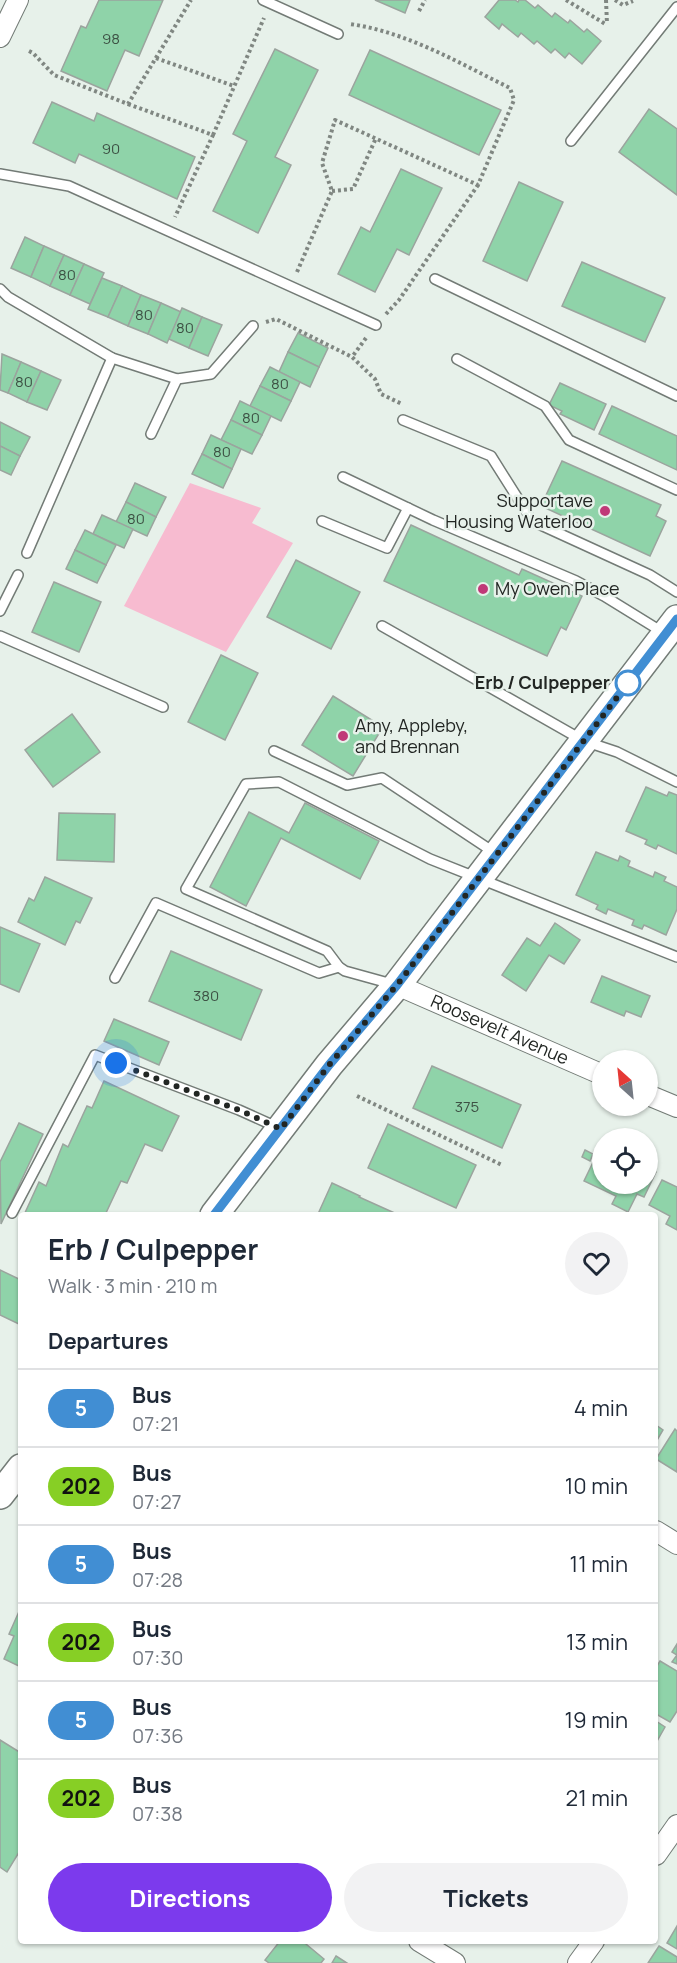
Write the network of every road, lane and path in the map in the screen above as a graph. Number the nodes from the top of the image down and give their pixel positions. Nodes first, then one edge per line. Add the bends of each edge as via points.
1 (18, 0) edge
2 (191, 0) edge
3 (425, 0) edge
4 (566, 0) edge
5 (606, 0) edge
6 (615, 0) edge
7 (633, 1) edge
8 (267, 2) edge
9 (677, 7) edge
10 (418, 11) dead end
11 (338, 34) joint
12 (0, 37) edge
13 (29, 51) dead end
14 (156, 58) junction
15 (234, 86) junction
16 (128, 104) junction
17 (213, 135) junction
18 (376, 138) junction
19 (571, 141) dead end
20 (0, 174) edge
21 (478, 185) junction
22 (332, 191) junction
23 (169, 231) junction
24 (435, 279) dead end
25 (290, 286) junction
26 (0, 290) edge
27 (376, 325) joint
28 (254, 326) joint
29 (352, 357) dead end
30 (112, 358) junction
31 (457, 359) dead end
32 (177, 379) junction
33 (677, 396) edge
34 (403, 420) dead end
35 (151, 434) dead end
36 (343, 477) dead end
37 (677, 490) edge
38 (408, 508) junction
39 (322, 521) dead end
40 (27, 553) dead end
41 (18, 575) dead end
42 (677, 592) edge
43 (0, 611) edge
44 (382, 626) dead end
45 (671, 626) edge
46 (0, 636) edge
47 (163, 707) dead end
48 (584, 741) junction
49 (274, 751) dead end
50 (677, 782) edge
51 (497, 855) junction
52 (479, 878) junction
53 (677, 957) edge
54 (339, 967) junction
55 (115, 978) dead end
56 (397, 985) junction
57 (592, 1070) edge
58 (357, 1096) dead end
59 (658, 1099) edge
60 (677, 1107) edge
61 (281, 1129) junction
62 (502, 1165) dead end
63 (216, 1212) edge
64 (12, 1213) dead end
65 (18, 1472) edge
66 (0, 1495) edge
67 (658, 1532) edge
68 (677, 1544) edge
69 (677, 1825) edge
70 (658, 1852) edge
71 (424, 1944) edge
72 (592, 1944) edge
73 (454, 1963) edge
74 (578, 1963) edge

1 - 12 street
2 - 14 path
3 - 10 path
4 - 5 path via 607,25
6 - 7 path via 623,5
8 - 11 lane
8 - 15 path
9 - 19 lane
11 - 21 path via 349,24 371,27 411,40 510,88 514,100
13 - 16 path via 54,75
14 - 15 path
14 - 16 path
15 - 17 path
16 - 17 path
17 - 23 path
18 - 21 path
18 - 22 path via 352,189
18 - 22 path via 335,120 322,163
20 - 23 lane via 69,186
21 - 27 path via 399,300
22 - 25 path
23 - 25 lane
24 - 33 lane
25 - 27 lane
26 - 30 lane
28 - 29 path via 276,319
28 - 32 lane via 211,374
30 - 32 lane
30 - 40 lane
31 - 37 lane via 544,406 569,440
32 - 35 lane
34 - 42 lane via 490,456 532,521 650,575
36 - 38 lane
38 - 39 lane via 387,548
38 - 45 lane
41 - 43 lane
44 - 48 lane
45 - 48 main road
46 - 47 lane
48 - 50 lane via 617,752
48 - 51 main road
49 - 51 lane via 347,784 382,778
51 - 52 main road
52 - 53 lane
52 - 54 lane via 430,860 279,783 246,784 186,889 327,951
52 - 56 main road
54 - 55 lane via 319,973 156,903
54 - 56 lane
56 - 57 street, Roosevelt Avenue
56 - 61 main road
58 - 62 path
59 - 60 street
61 - 63 main road
61 - 64 lane via 95,1055
65 - 66 main road
67 - 68 street
69 - 70 street
71 - 73 street
72 - 74 street

